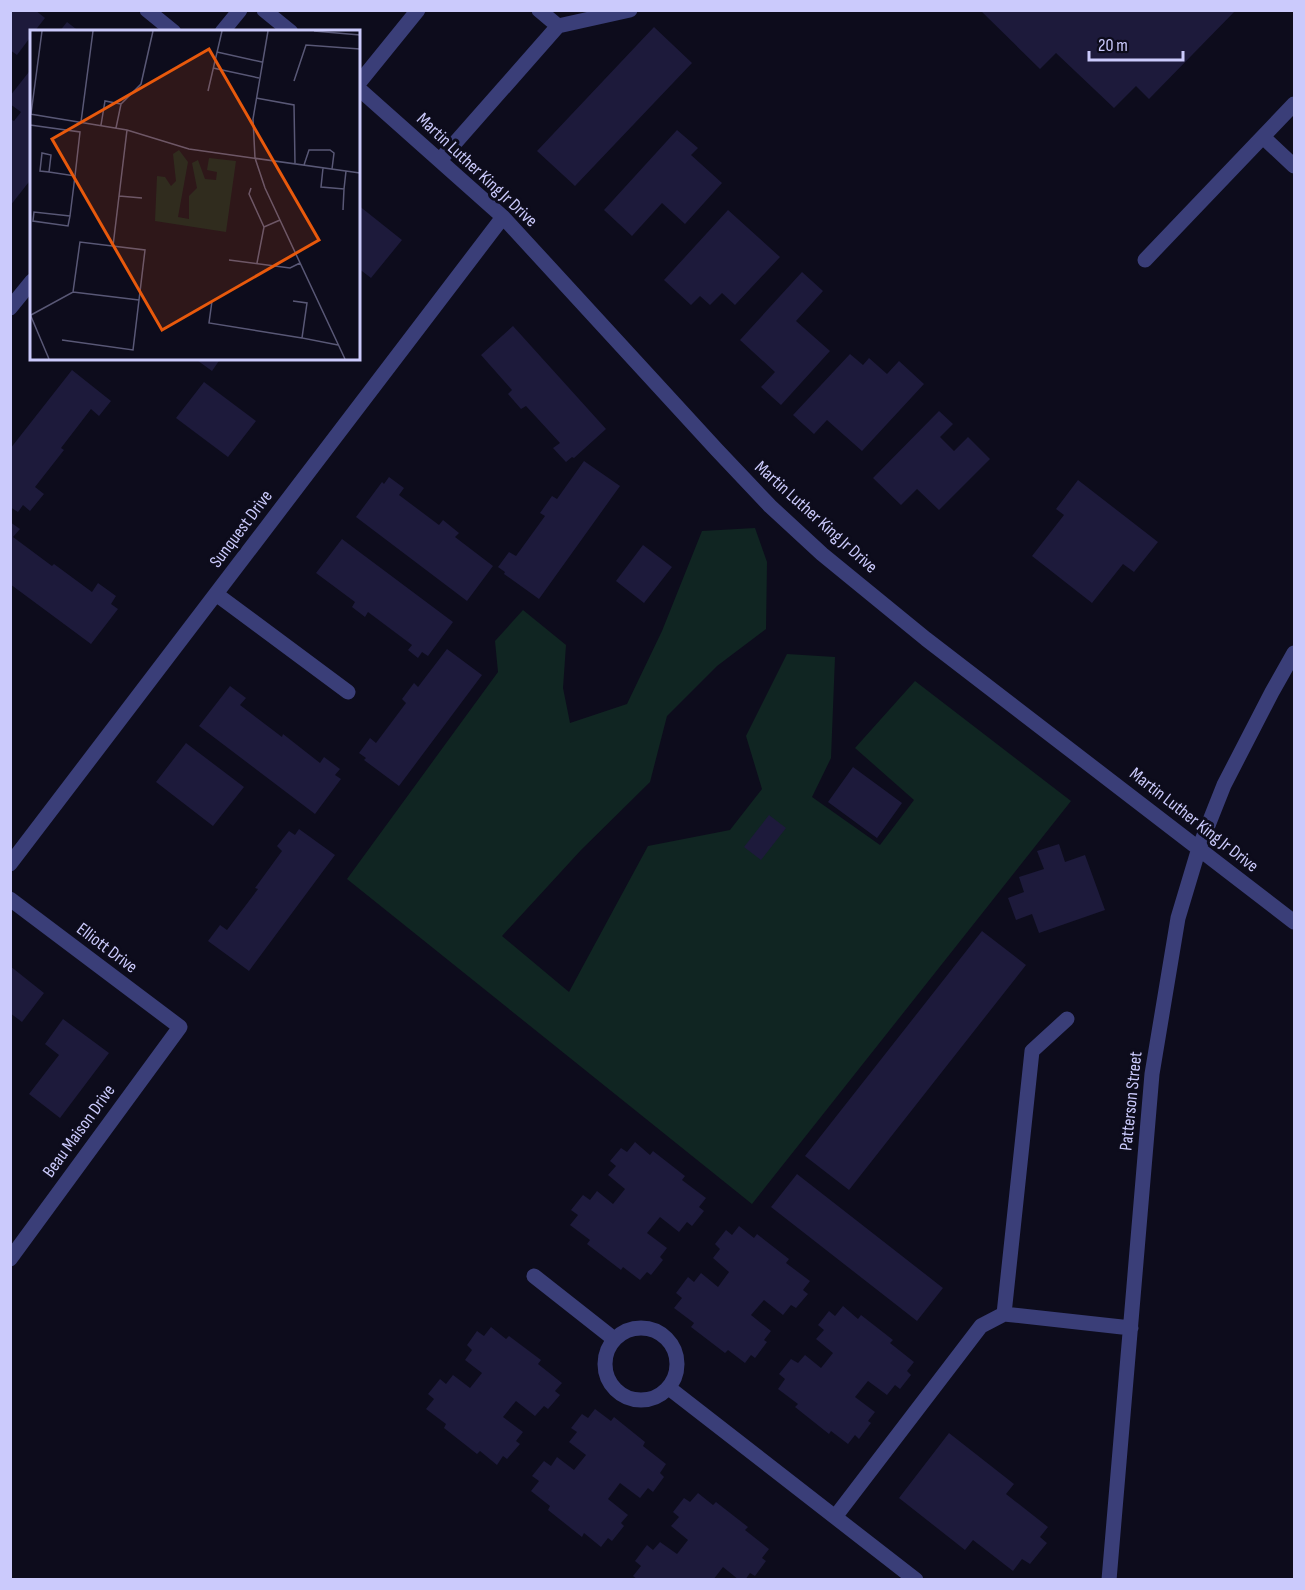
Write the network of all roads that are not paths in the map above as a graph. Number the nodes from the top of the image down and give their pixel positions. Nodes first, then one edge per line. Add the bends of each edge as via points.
1 (147, 10) edge
2 (240, 10) edge
3 (264, 10) edge
4 (418, 10) edge
5 (539, 10) edge
6 (630, 10) edge
7 (558, 26) junction
8 (172, 30) edge
9 (224, 30) edge
10 (289, 30) edge
11 (360, 83) edge
12 (360, 88) edge
13 (1294, 104) edge
14 (1263, 137) junction
15 (440, 160) junction
16 (1294, 166) edge
17 (502, 217) junction
18 (1145, 260) dead end
19 (30, 283) edge
20 (10, 308) edge
21 (216, 594) junction
22 (1294, 653) edge
23 (348, 692) dead end
24 (1199, 848) junction
25 (10, 864) edge
26 (10, 899) edge
27 (1294, 922) edge
28 (1067, 1018) dead end
29 (180, 1027) joint
30 (10, 1259) edge
31 (534, 1276) dead end
32 (1004, 1314) junction
33 (1131, 1328) junction
34 (615, 1339) junction
35 (669, 1388) junction
36 (835, 1517) junction
37 (916, 1580) edge
38 (1109, 1580) edge

1 - 8 street
2 - 9 street
3 - 10 street
4 - 11 street
5 - 7 street
6 - 7 street
7 - 15 street
12 - 15 street, Martin Luther King Jr Drive
13 - 14 street
14 - 16 street
14 - 18 street
15 - 17 street, Martin Luther King Jr Drive
17 - 21 street, Sunquest Drive
17 - 24 street, Martin Luther King Jr Drive via 724,458 822,554 926,639
19 - 20 street
21 - 23 street
21 - 25 street, Sunquest Drive
22 - 24 street, Patterson Street via 1224,784
24 - 27 street, Martin Luther King Jr Drive
24 - 33 street, Patterson Street via 1178,918 1152,1074
26 - 29 street, Elliott Drive
28 - 32 street via 1032,1051
29 - 30 street, Beau Maison Drive
31 - 34 street
32 - 33 street
32 - 36 street via 981,1326
33 - 38 street, Patterson Street
34 - 35 street via 624,1331 643,1328 661,1333 670,1341 678,1365
34 - 35 street via 608,1348 605,1371 616,1391 626,1397 649,1400
35 - 36 street
36 - 37 street

